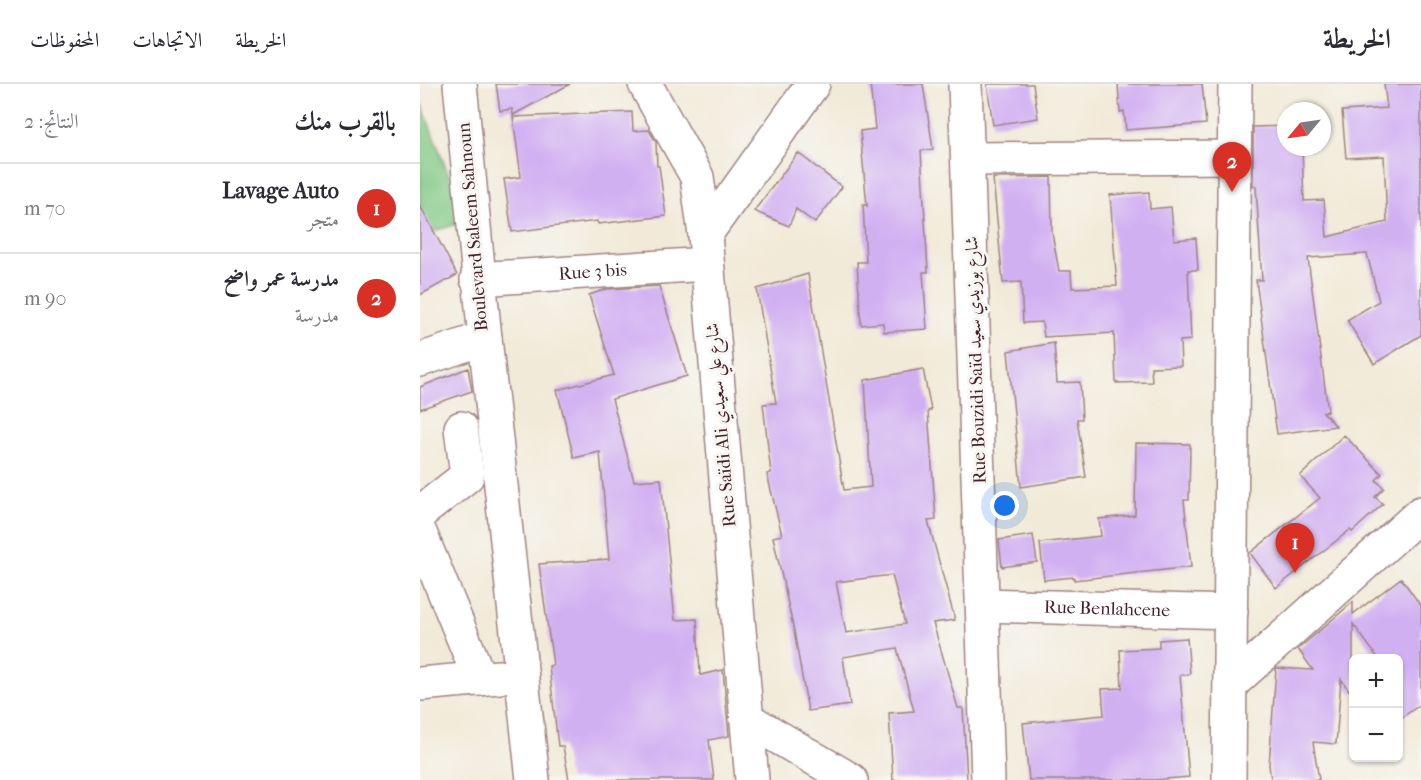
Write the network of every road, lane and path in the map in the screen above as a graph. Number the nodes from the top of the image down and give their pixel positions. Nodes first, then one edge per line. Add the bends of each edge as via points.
1 (460, 84) edge
2 (645, 84) edge
3 (813, 84) edge
4 (965, 84) edge
5 (1235, 84) edge
6 (1235, 157) junction
7 (969, 159) junction
8 (706, 249) junction
9 (477, 279) junction
10 (485, 338) junction
11 (420, 360) edge
12 (461, 428) dead end
13 (420, 513) edge
14 (1421, 513) edge
15 (420, 533) edge
16 (984, 605) junction
17 (1231, 612) junction
18 (522, 675) junction
19 (480, 679) junction
20 (420, 684) edge
21 (1231, 684) junction
22 (747, 719) junction
23 (533, 780) edge
24 (752, 780) edge
25 (851, 780) edge
26 (988, 780) edge
27 (1229, 780) edge

1 - 9 street, Boulevard Saleem Sahnoun
2 - 8 street, Rue Saïdi Ali شارع علي سعيدي via 697,177
3 - 8 street
4 - 7 street, Rue Bouzidi Saïd شارع بوزيدي سعيد
5 - 6 street
6 - 7 street
6 - 17 street
7 - 16 street, Rue Bouzidi Saïd شارع بوزيدي سعيد
8 - 9 street, Rue 3 bis
8 - 22 street, Rue Saïdi Ali شارع علي سعيدي
9 - 10 street, Boulevard Saleem Sahnoun
10 - 11 street, Boulevard Saleem Sahnoun
10 - 18 street
12 - 13 street via 467,476
14 - 21 street
15 - 19 street
16 - 17 street, Rue Benlahcene
16 - 26 street, Rue Bouzidi Saïd شارع بوزيدي سعيد
17 - 21 street
18 - 19 street
18 - 23 street
19 - 20 street
21 - 27 street
22 - 24 street, Rue Saïdi Ali شارع علي سعيدي
22 - 25 street

